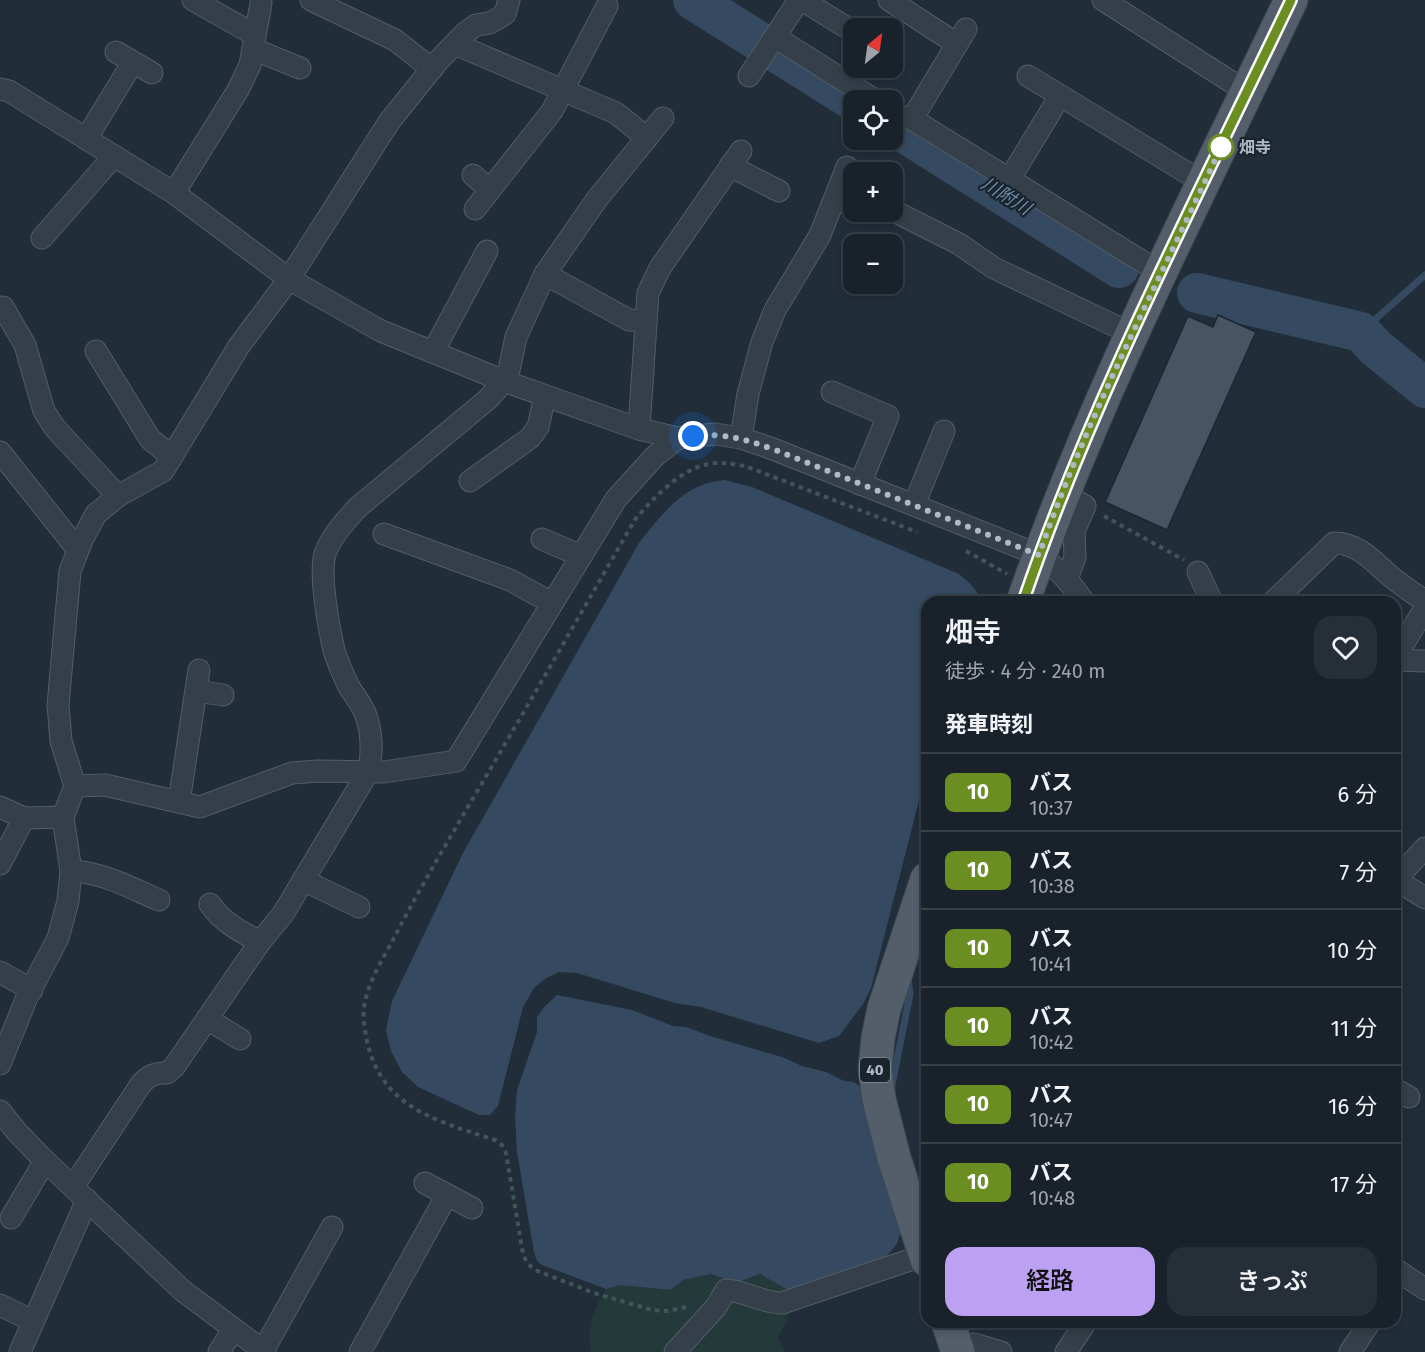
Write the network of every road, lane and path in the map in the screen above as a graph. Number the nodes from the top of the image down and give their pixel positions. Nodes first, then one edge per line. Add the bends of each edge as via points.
1 (193, 0) edge
2 (311, 0) edge
3 (509, 0) edge
4 (801, 0) edge
5 (889, 0) edge
6 (1291, 0) edge
7 (1107, 1) edge
8 (261, 3) dead end
9 (609, 7) edge
10 (843, 25) edge
11 (254, 42) junction
12 (772, 43) junction
13 (455, 44) junction
14 (300, 68) dead end
15 (432, 69) junction
16 (152, 73) dead end
17 (749, 76) dead end
18 (1028, 76) dead end
19 (0, 89) edge
20 (857, 90) edge
21 (564, 91) junction
22 (1247, 92) junction
23 (1060, 96) junction
24 (903, 114) edge
25 (903, 116) edge
26 (663, 118) dead end
27 (647, 138) junction
28 (86, 139) junction
29 (114, 156) junction
30 (473, 175) dead end
31 (1008, 180) junction
32 (1204, 183) junction
33 (843, 188) edge
34 (490, 190) junction
35 (779, 191) dead end
36 (174, 193) junction
37 (475, 209) dead end
38 (903, 216) edge
39 (42, 238) dead end
40 (487, 251) dead end
41 (1161, 273) junction
42 (545, 274) junction
43 (289, 279) junction
44 (3, 307) dead end
45 (646, 321) junction
46 (1132, 334) junction
47 (96, 351) dead end
48 (433, 352) junction
49 (504, 381) junction
50 (832, 392) dead end
51 (545, 396) junction
52 (639, 429) junction
53 (944, 431) dead end
54 (678, 438) junction
55 (741, 438) junction
56 (0, 452) edge
57 (172, 457) junction
58 (470, 481) dead end
59 (860, 484) junction
60 (118, 496) junction
61 (1074, 500) junction
62 (914, 506) junction
63 (384, 534) dead end
64 (923, 534) dead end
65 (542, 539) dead end
66 (78, 550) junction
67 (966, 551) dead end
68 (1039, 555) junction
69 (581, 556) junction
70 (993, 566) dead end
71 (1198, 572) joint
72 (1067, 579) junction
73 (1025, 596) edge
74 (1080, 596) edge
75 (1209, 596) edge
76 (1279, 596) edge
77 (1425, 601) edge
78 (552, 603) junction
79 (1425, 608) edge
80 (1401, 649) edge
81 (1401, 659) edge
82 (1425, 660) edge
83 (223, 695) dead end
84 (368, 772) junction
85 (75, 786) junction
86 (179, 802) junction
87 (0, 807) edge
88 (63, 817) junction
89 (24, 818) junction
90 (1425, 848) edge
91 (0, 864) edge
92 (71, 872) junction
93 (1401, 873) edge
94 (303, 880) junction
95 (1401, 883) edge
96 (1425, 898) edge
97 (159, 900) dead end
98 (210, 904) dead end
99 (359, 907) dead end
100 (921, 916) edge
101 (917, 940) edge
102 (260, 942) junction
103 (0, 972) edge
104 (32, 990) junction
105 (207, 1019) junction
106 (240, 1039) dead end
107 (0, 1064) edge
108 (2, 1118) edge
109 (45, 1161) junction
110 (425, 1184) dead end
111 (80, 1194) junction
112 (447, 1196) junction
113 (472, 1208) dead end
114 (11, 1218) dead end
115 (332, 1227) dead end
116 (921, 1242) edge
117 (921, 1260) edge
118 (1401, 1277) edge
119 (1425, 1289) edge
120 (726, 1290) junction
121 (0, 1305) edge
122 (33, 1322) junction
123 (1082, 1328) edge
124 (1366, 1328) edge
125 (233, 1330) junction
126 (954, 1340) edge
127 (264, 1351) edge
128 (20, 1352) edge
129 (219, 1352) edge
130 (360, 1352) edge
131 (675, 1352) edge
132 (1001, 1352) edge
133 (1066, 1352) edge
134 (1350, 1352) edge

1 - 11 street
2 - 15 street via 395,40
3 - 13 street via 505,14 490,23 476,25
4 - 10 street
4 - 12 street
5 - 24 street via 961,37
6 - 22 main road
7 - 22 street
8 - 11 street
9 - 21 street
11 - 14 street
11 - 36 street via 250,65 238,90
12 - 17 street
12 - 20 street
13 - 15 street
13 - 21 street
15 - 43 street via 389,122
16 - 28 street via 124,57
18 - 23 street
19 - 28 street via 9,90
21 - 27 street via 616,112
21 - 34 street
22 - 32 main road
23 - 31 street
23 - 32 street
25 - 31 street
26 - 27 street
27 - 42 street via 597,199
28 - 29 street
29 - 36 street
29 - 39 street
30 - 34 street
31 - 41 street
32 - 41 main road
33 - 55 street via 820,236 775,310 748,394
34 - 37 street
35 - 45 street via 736,158 660,268 648,293
36 - 43 street
38 - 46 street via 959,244 994,268
40 - 48 street
41 - 46 main road
42 - 45 street via 629,320
42 - 49 street via 516,337
43 - 48 street via 381,331
43 - 57 street via 239,346
44 - 60 street via 25,345 44,411
45 - 52 street
46 - 61 main road
47 - 57 street via 150,439
48 - 49 street
49 - 51 street
49 - 84 street via 488,399 357,508 340,527 325,555 335,652 370,728
50 - 59 street via 888,416
51 - 52 street
51 - 58 street via 538,427 530,438
52 - 54 street
53 - 62 street
54 - 55 street via 715,434
54 - 69 street via 655,456 616,499
55 - 59 street
56 - 66 street
57 - 60 street via 163,471
59 - 62 street
60 - 66 street via 96,514
61 - 68 main road
61 - 71 path via 1177,555
61 - 72 street via 1076,557
62 - 68 street
63 - 78 street via 510,580
64 - 120 path via 745,466 720,462 697,467 664,488 636,518 418,892 368,993 363,1021 374,1063 397,1097 433,1119 502,1145 527,1263 594,1293 652,1310 686,1307
65 - 69 street
66 - 85 street via 70,571 58,705 61,741
67 - 70 path
68 - 72 street
68 - 73 main road
69 - 78 street
71 - 75 street
72 - 74 street
76 - 77 street via 1334,543 1343,543 1375,561
78 - 84 street via 456,761
79 - 80 street
81 - 82 street
83 - 86 street via 198,681
84 - 86 street via 291,773 201,807
84 - 94 street
85 - 86 street via 105,785
85 - 88 street
87 - 89 street
88 - 89 street
88 - 92 street
89 - 91 street
90 - 93 street
92 - 97 street via 102,876
92 - 104 street via 58,938
94 - 99 street
94 - 102 street
95 - 96 street
98 - 102 street via 225,922
100 - 101 main road, 40
101 - 116 main road, 40 via 884,1009 875,1069 894,1158
102 - 105 street
103 - 104 street
104 - 107 street
105 - 106 street
105 - 111 street via 174,1067 167,1073 147,1077 141,1084
108 - 109 street
109 - 111 street
109 - 114 street
110 - 112 street
111 - 122 street
111 - 125 street via 183,1291
112 - 113 street
112 - 130 street
115 - 127 street
117 - 120 street via 782,1303
118 - 119 street
120 - 131 street via 716,1307
121 - 122 street
122 - 128 street
123 - 133 street
124 - 134 street
125 - 127 street
125 - 129 street
126 - 132 street

